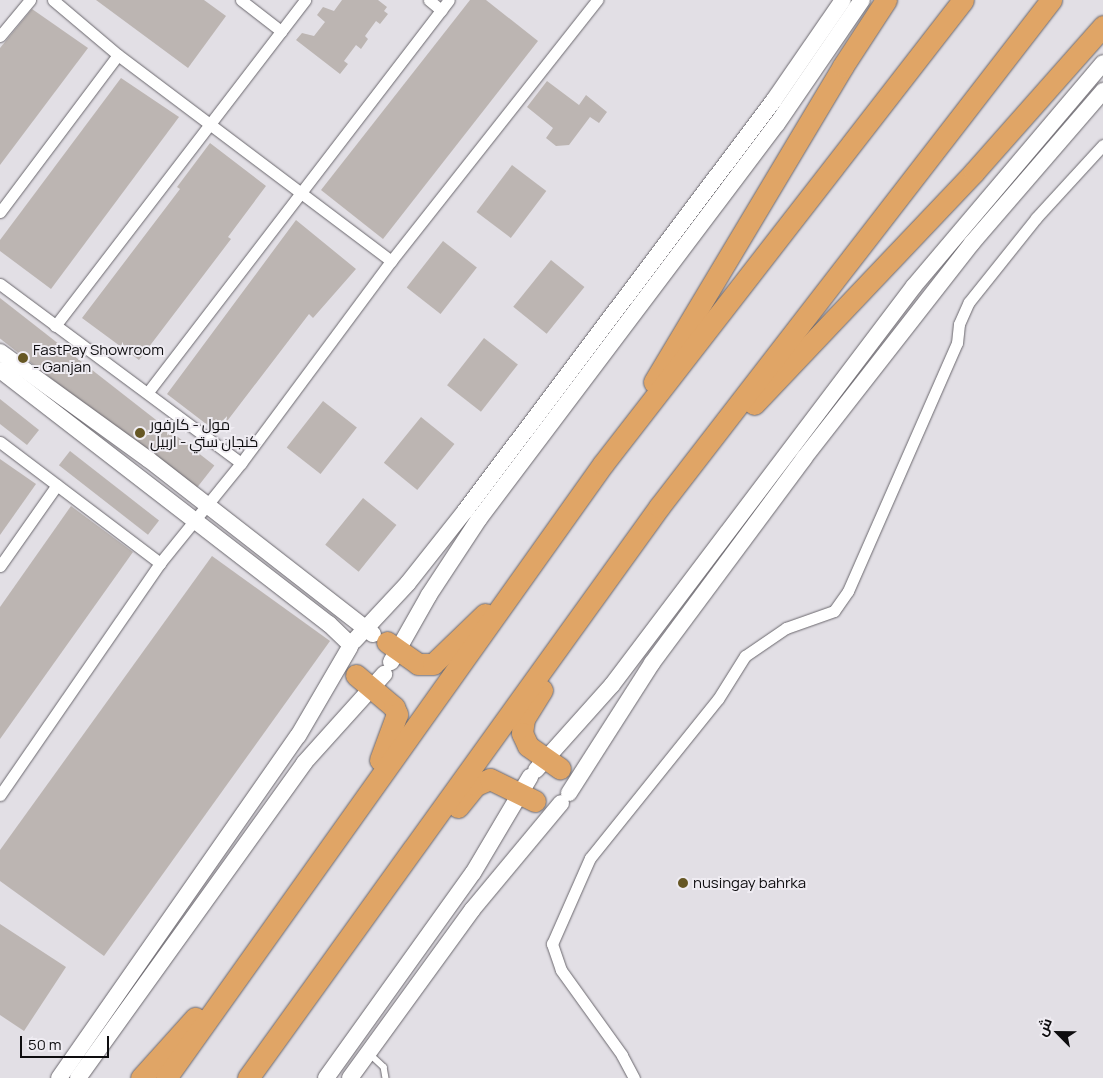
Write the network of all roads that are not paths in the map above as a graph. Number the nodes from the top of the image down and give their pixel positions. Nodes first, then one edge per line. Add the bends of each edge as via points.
1 (30, 0) edge
2 (53, 0) edge
3 (242, 0) edge
4 (305, 0) edge
5 (429, 0) edge
6 (449, 0) edge
7 (597, 0) edge
8 (843, 0) edge
9 (862, 0) edge
10 (886, 0) edge
11 (963, 0) edge
12 (1051, 0) edge
13 (441, 10) junction
14 (1103, 26) edge
15 (281, 32) junction
16 (0, 36) edge
17 (118, 54) junction
18 (1103, 63) edge
19 (1103, 90) edge
20 (210, 126) junction
21 (1103, 145) edge
22 (300, 193) junction
23 (0, 212) edge
24 (391, 261) junction
25 (0, 284) edge
26 (55, 326) junction
27 (0, 352) edge
28 (0, 370) edge
29 (148, 392) junction
30 (0, 442) edge
31 (148, 460) junction
32 (241, 463) junction
33 (603, 464) junction
34 (136, 474) junction
35 (57, 485) junction
36 (206, 506) junction
37 (659, 507) junction
38 (193, 522) junction
39 (160, 563) junction
40 (0, 566) edge
41 (507, 597) junction
42 (563, 640) junction
43 (376, 658) junction
44 (538, 778) junction
45 (1, 791) edge
46 (365, 795) junction
47 (565, 798) junction
48 (412, 850) junction
49 (248, 962) junction
50 (304, 997) junction
51 (368, 1053) junction
52 (59, 1078) edge
53 (78, 1078) edge
54 (141, 1078) edge
55 (166, 1078) edge
56 (248, 1078) edge
57 (262, 1078) edge
58 (326, 1078) edge
59 (350, 1078) edge
60 (386, 1078) edge
61 (634, 1078) edge

1 - 16 street
2 - 17 street
3 - 15 street
4 - 15 street
5 - 13 street
6 - 13 street
7 - 24 street
8 - 43 street via 774,100 408,582
9 - 43 street via 777,124
10 - 33 highway
11 - 33 highway
12 - 37 highway
13 - 22 street
14 - 37 highway via 974,172
15 - 20 street
17 - 20 street
17 - 23 street
18 - 44 street via 914,286
19 - 47 street via 972,243 810,450 652,663
20 - 22 street
20 - 26 street
21 - 61 street via 1036,218 969,302 957,343 848,591 834,611 786,628 745,656 718,699 590,858 552,944 560,970 622,1055
22 - 24 street
22 - 29 street
24 - 32 street
25 - 26 street
26 - 29 street
27 - 31 street
28 - 34 street
29 - 32 street
30 - 35 street
31 - 34 street
31 - 36 street
32 - 36 street
33 - 41 highway
34 - 38 street
35 - 39 street
35 - 40 street
36 - 38 street
36 - 43 street
37 - 42 highway
38 - 39 street
38 - 43 street
39 - 45 street
41 - 43 highway via 472,626 438,662 423,665
41 - 46 highway
42 - 44 highway via 551,674 522,729
42 - 48 highway
43 - 46 highway via 397,721
43 - 52 street via 298,736
43 - 53 street
44 - 47 street via 548,807
44 - 47 street via 569,779
44 - 48 highway via 480,782 446,820
44 - 58 street
46 - 49 highway
47 - 51 street via 472,910
48 - 50 highway
49 - 54 highway
49 - 55 highway
50 - 56 highway
50 - 57 highway
51 - 59 street
51 - 60 lane via 384,1067

